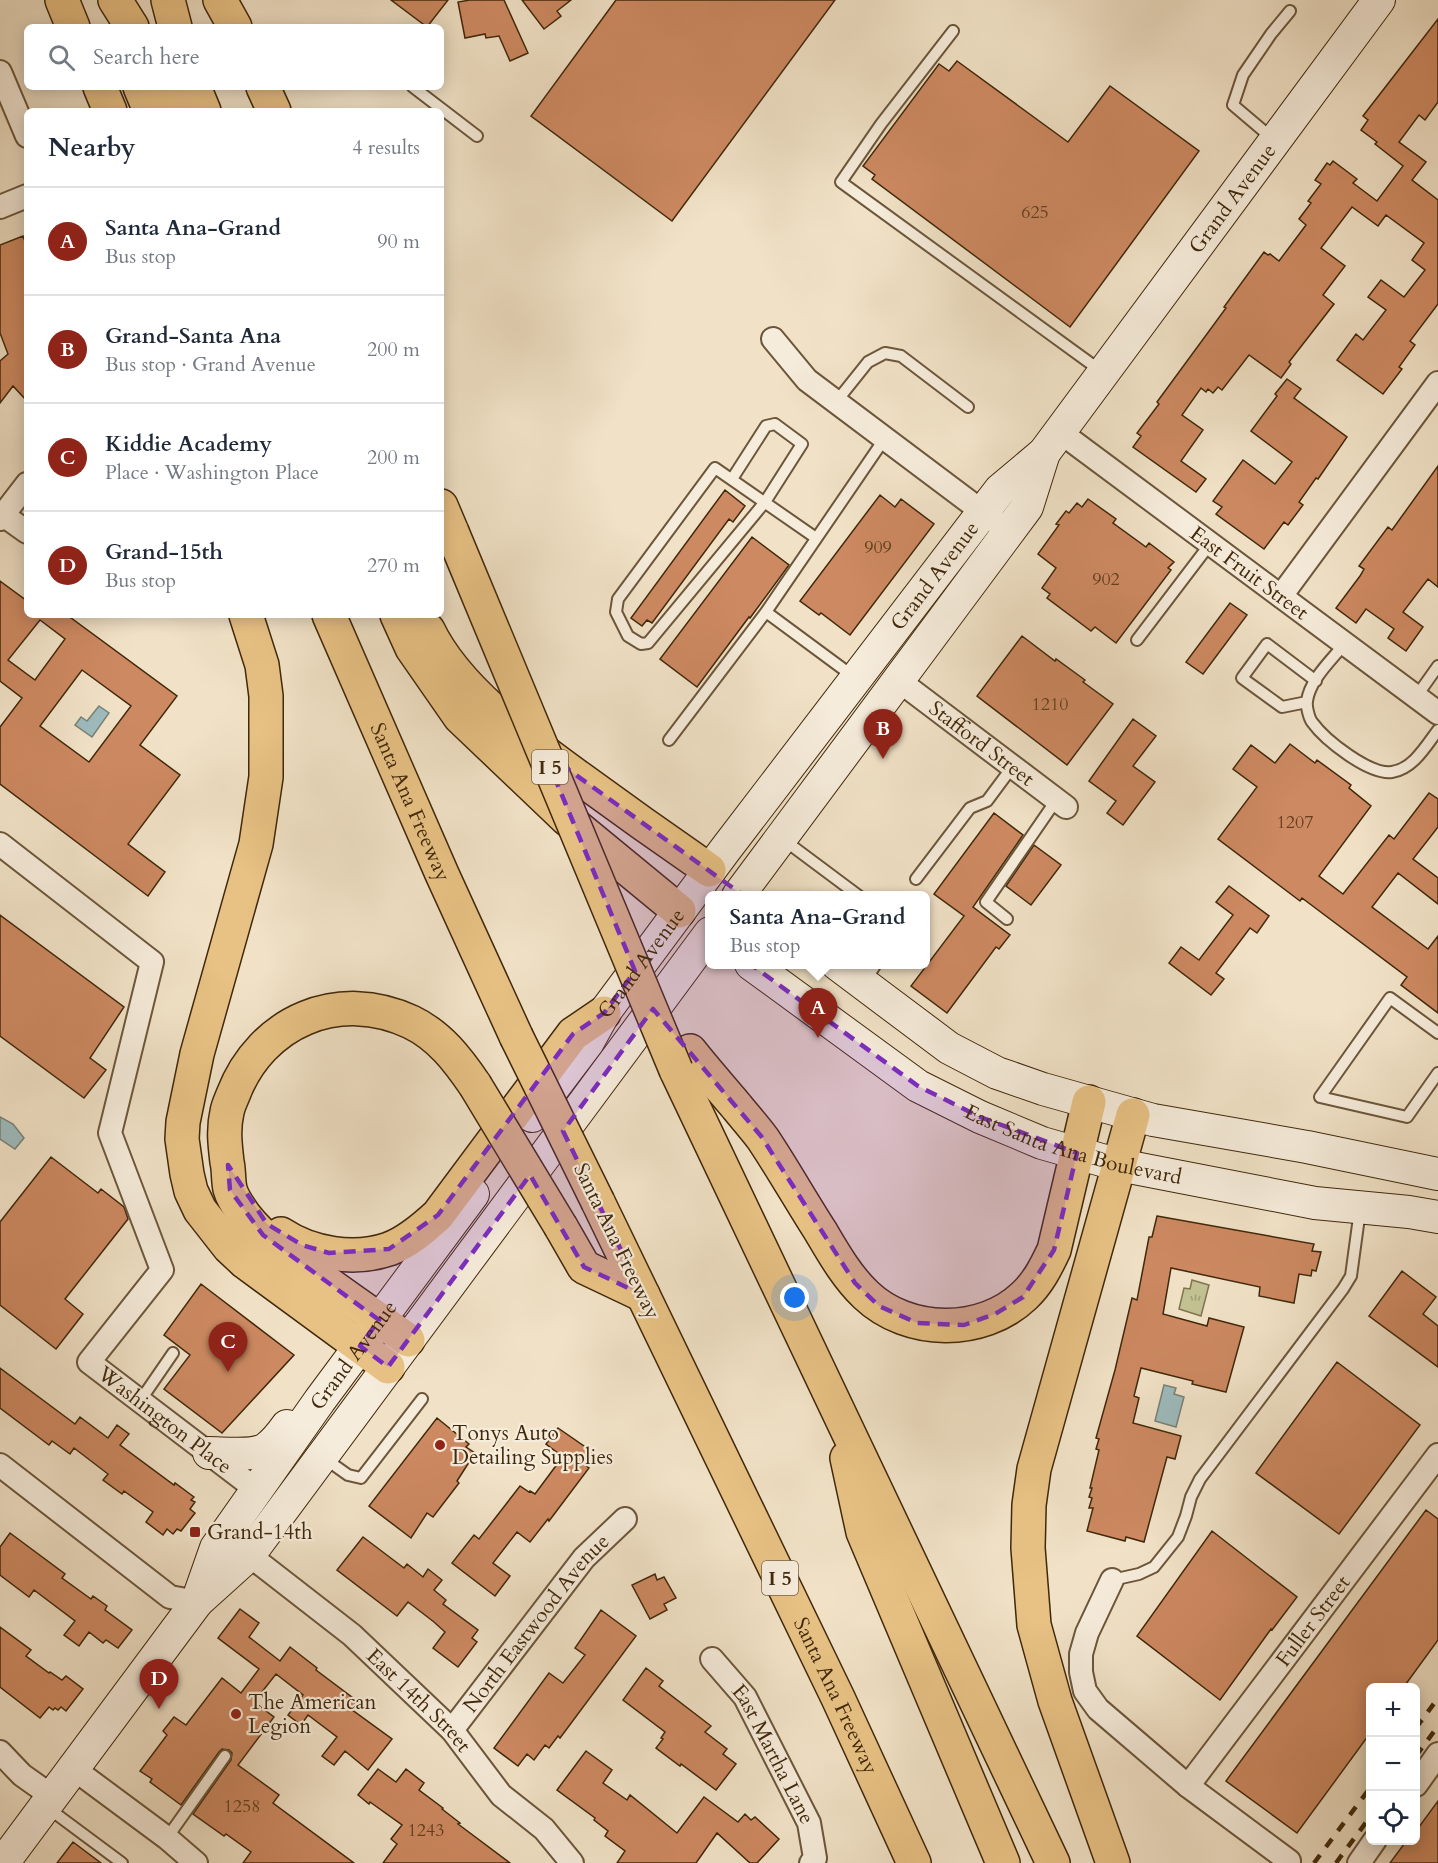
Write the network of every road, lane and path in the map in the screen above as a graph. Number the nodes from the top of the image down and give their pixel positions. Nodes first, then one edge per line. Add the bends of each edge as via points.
1 (62, 0) edge
2 (107, 0) edge
3 (115, 0) edge
4 (168, 0) edge
5 (220, 0) edge
6 (234, 0) edge
7 (1379, 0) edge
8 (1290, 11) dead end
9 (73, 24) edge
10 (116, 24) edge
11 (130, 24) edge
12 (174, 24) edge
13 (233, 24) edge
14 (239, 24) edge
15 (953, 31) dead end
16 (0, 72) edge
17 (101, 90) edge
18 (141, 90) edge
19 (167, 90) edge
20 (195, 90) edge
21 (264, 90) edge
22 (417, 90) edge
23 (110, 108) edge
24 (149, 108) edge
25 (176, 108) edge
26 (203, 108) edge
27 (273, 108) edge
28 (440, 108) edge
29 (444, 111) edge
30 (24, 129) edge
31 (477, 136) dead end
32 (1275, 141) junction
33 (24, 197) edge
34 (0, 207) edge
35 (773, 339) dead end
36 (1104, 374) junction
37 (1438, 383) edge
38 (836, 402) junction
39 (968, 407) dead end
40 (885, 438) junction
41 (1052, 443) junction
42 (732, 479) junction
43 (24, 488) edge
44 (765, 502) junction
45 (983, 512) junction
46 (1, 517) edge
47 (446, 519) edge
48 (24, 530) edge
49 (1008, 531) junction
50 (816, 538) junction
51 (1210, 544) junction
52 (1281, 596) junction
53 (766, 612) junction
54 (247, 618) edge
55 (330, 618) edge
56 (398, 618) edge
57 (422, 618) edge
58 (1137, 640) dead end
59 (1345, 643) junction
60 (1438, 666) edge
61 (856, 678) junction
62 (898, 680) junction
63 (1316, 681) junction
64 (1416, 697) junction
65 (1307, 702) junction
66 (1438, 713) edge
67 (1438, 730) edge
68 (669, 740) dead end
69 (1013, 766) junction
70 (1061, 803) joint
71 (781, 838) junction
72 (0, 844) edge
73 (709, 870) junction
74 (916, 879) dead end
75 (736, 891) edge
76 (742, 891) edge
77 (852, 891) edge
78 (679, 911) junction
79 (1007, 919) dead end
80 (705, 930) edge
81 (705, 941) edge
82 (758, 969) edge
83 (854, 969) edge
84 (870, 974) edge
85 (604, 1013) junction
86 (1438, 1033) edge
87 (683, 1061) junction
88 (1438, 1073) edge
89 (1089, 1102) junction
90 (1133, 1115) junction
91 (1077, 1153) junction
92 (228, 1165) junction
93 (1119, 1166) junction
94 (1438, 1174) edge
95 (1361, 1207) junction
96 (1438, 1217) edge
97 (643, 1295) junction
98 (379, 1320) junction
99 (408, 1340) junction
100 (360, 1346) junction
101 (173, 1353) dead end
102 (387, 1368) junction
103 (422, 1399) dead end
104 (320, 1400) junction
105 (140, 1401) junction
106 (837, 1406) junction
107 (209, 1453) junction
108 (1438, 1455) edge
109 (322, 1456) junction
110 (0, 1465) edge
111 (257, 1490) junction
112 (625, 1519) dead end
113 (249, 1555) junction
114 (1112, 1580) joint
115 (197, 1602) junction
116 (712, 1659) dead end
117 (452, 1731) junction
118 (0, 1752) edge
119 (1438, 1754) edge
120 (225, 1756) dead end
121 (74, 1769) junction
122 (1420, 1779) edge
123 (1188, 1786) junction
124 (49, 1802) junction
125 (167, 1838) junction
126 (1372, 1845) edge
127 (813, 1861) edge
128 (1289, 1861) dead end
129 (3, 1863) edge
130 (122, 1863) edge
131 (196, 1863) edge
132 (572, 1863) edge
133 (914, 1863) edge
134 (1003, 1863) edge
135 (1053, 1863) edge
136 (1113, 1863) edge
137 (1359, 1863) edge

1 - 9 highway
2 - 10 highway
3 - 11 highway
4 - 12 highway
5 - 13 highway
6 - 14 highway
7 - 32 main road, Grand Avenue
8 - 32 lane via 1243,75 1233,105
15 - 36 lane via 841,182
16 - 30 street
17 - 23 highway
18 - 24 highway
19 - 25 highway
20 - 26 highway
21 - 27 highway
22 - 28 lane
29 - 31 lane
32 - 36 main road, Grand Avenue
33 - 34 street
35 - 38 street via 807,380
36 - 41 main road, Grand Avenue
37 - 52 street
38 - 39 lane via 868,362 885,353 901,356
38 - 40 street
40 - 45 street
40 - 50 lane
41 - 45 main road, Grand Avenue via 1000,490
41 - 49 main road, Grand Avenue via 1027,507
41 - 51 street, East Fruit Street
42 - 44 lane
42 - 44 lane via 766,426 775,424 802,444
42 - 44 lane via 715,468 618,599 615,612 628,636 641,644 648,643
43 - 46 street
44 - 50 lane
45 - 49 street
45 - 61 main road, Grand Avenue
46 - 48 street
47 - 87 highway, I 5, bridge via 648,1003
49 - 62 main road, Grand Avenue
50 - 53 lane
51 - 52 street, East Fruit Street
51 - 58 lane
52 - 59 street, East Fruit Street
53 - 61 lane
53 - 68 lane
54 - 100 highway via 262,664 266,696 266,777 256,844 197,1054 183,1122 183,1157 200,1210 229,1247
55 - 97 highway, Santa Ana Freeway / I 5, bridge via 516,1036
56 - 78 highway via 412,648 460,717 566,818
57 - 73 highway via 462,680 500,717 630,816
59 - 63 lane
59 - 64 street, East Fruit Street
60 - 64 lane
61 - 73 main road, Grand Avenue
62 - 69 street, Stafford Street
62 - 71 main road, Grand Avenue
63 - 65 lane
63 - 65 lane via 1267,644 1242,678 1282,707
64 - 66 street, East Fruit Street
65 - 67 lane via 1310,720 1324,736 1377,771 1405,768
69 - 70 street, Stafford Street
69 - 74 lane via 987,801 970,808
70 - 79 lane via 986,902
71 - 76 main road, Grand Avenue
71 - 77 lane
72 - 105 street, Washington Place via 152,962 110,1133 162,1270 88,1362
73 - 75 main road
73 - 78 main road, Grand Avenue
78 - 80 main road
78 - 85 main road, Grand Avenue
81 - 99 main road, Grand Avenue
82 - 91 main road, East Santa Ana Boulevard via 918,1086 980,1117
83 - 84 main road, East Santa Ana Boulevard
84 - 89 main road, East Santa Ana Boulevard via 949,1048 997,1073
85 - 92 highway via 573,1034 438,1215 417,1233 388,1249 358,1255 329,1253 284,1236 252,1208
85 - 98 main road, Grand Avenue via 588,1042
86 - 88 lane via 1390,998 1320,1097 1407,1117
87 - 91 highway via 761,1136 855,1283 879,1306 917,1323 964,1325 995,1314 1023,1297 1046,1269 1054,1250
87 - 106 highway
89 - 90 main road, East Santa Ana Boulevard
89 - 91 highway
90 - 93 highway
90 - 94 main road, East Santa Ana Boulevard
91 - 93 main road, East Santa Ana Boulevard
92 - 97 highway, bridge via 224,1138 227,1112 240,1078 272,1037 292,1023 317,1014 345,1009 388,1013 434,1036 457,1058 584,1267
92 - 98 highway via 230,1190 246,1217 263,1235
93 - 95 main road, East Santa Ana Boulevard via 1315,1203
93 - 136 highway via 1034,1469 1028,1538 1034,1625 1056,1701
95 - 96 main road, East Santa Ana Boulevard
95 - 114 lane via 1351,1276 1343,1290 1200,1479 1178,1537 1165,1554 1154,1567
97 - 133 highway, Santa Ana Freeway / I 5
98 - 99 highway
98 - 100 main road, Grand Avenue
99 - 102 main road, Grand Avenue
100 - 102 highway
100 - 104 main road, Grand Avenue
101 - 105 lane
102 - 109 main road, Grand Avenue
103 - 109 lane via 362,1478 348,1475
104 - 107 main road via 294,1415 267,1449 242,1454
104 - 111 main road, Grand Avenue
105 - 107 street, Washington Place
106 - 134 highway via 862,1532
106 - 135 highway
107 - 111 street, Washington Place
108 - 123 street, Fuller Street
109 - 113 main road, Grand Avenue
110 - 115 street via 170,1597
111 - 115 main road, Grand Avenue via 216,1548
112 - 117 street, North Eastwood Avenue via 584,1558
113 - 115 main road, Grand Avenue
113 - 117 street, East 14th Street via 352,1635
114 - 123 street via 1081,1654 1085,1691 1098,1709
115 - 121 main road
116 - 127 street, East Martha Lane via 745,1697 809,1823
117 - 132 street, East 14th Street via 501,1795 544,1829
118 - 124 street
119 - 122 street
120 - 125 lane
121 - 124 main road
121 - 125 street
123 - 128 street
124 - 129 main road
124 - 130 lane
125 - 131 street
126 - 137 street

